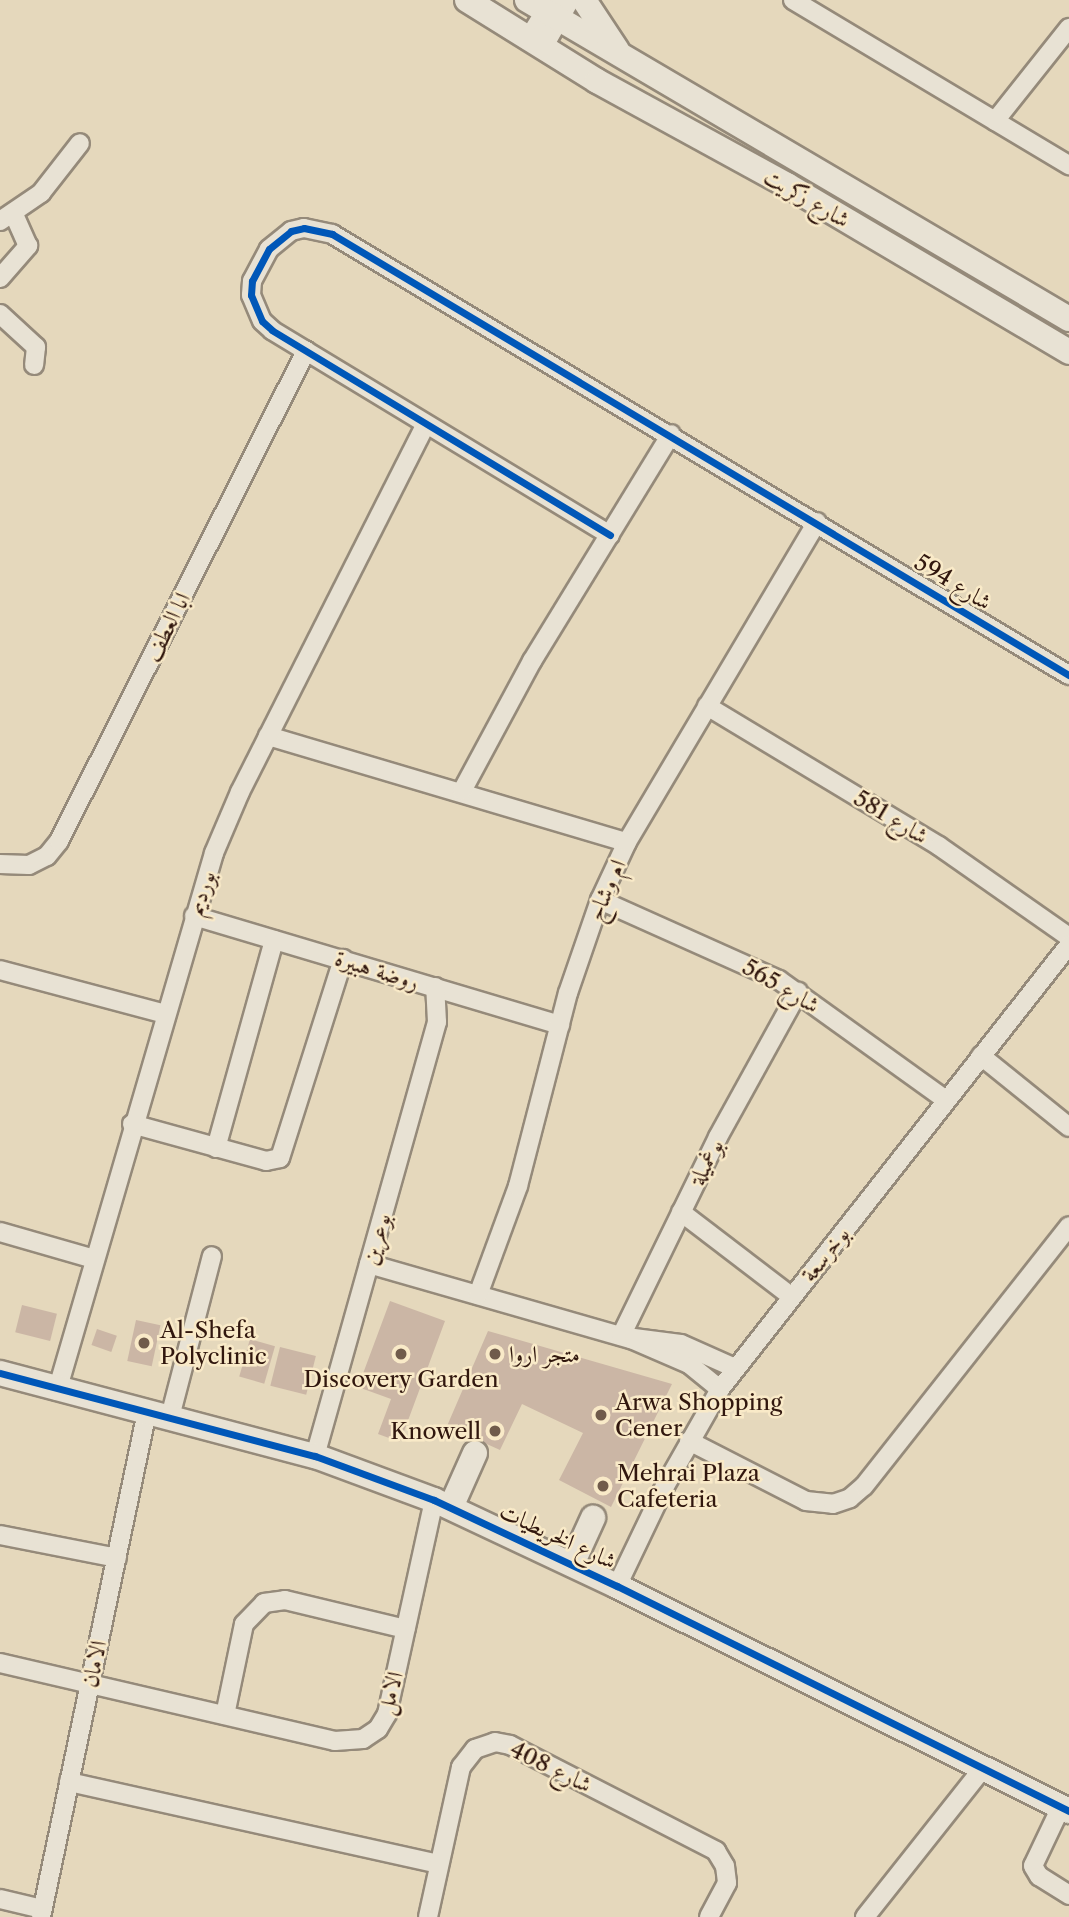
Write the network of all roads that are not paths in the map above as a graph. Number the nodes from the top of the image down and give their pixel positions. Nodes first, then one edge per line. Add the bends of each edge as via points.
1 (467, 0) edge
2 (584, 0) edge
3 (804, 3) edge
4 (551, 6) edge
5 (1069, 28) edge
6 (536, 44) junction
7 (621, 56) junction
8 (995, 121) junction
9 (80, 143) dead end
10 (1069, 165) edge
11 (7, 218) edge
12 (0, 278) edge
13 (0, 314) edge
14 (1069, 320) edge
15 (306, 351) junction
16 (1069, 352) edge
17 (34, 365) dead end
18 (425, 425) junction
19 (671, 434) junction
20 (817, 522) junction
21 (610, 534) junction
22 (1069, 675) edge
23 (707, 706) junction
24 (268, 736) junction
25 (462, 791) junction
26 (627, 842) junction
27 (0, 864) edge
28 (600, 900) junction
29 (194, 916) junction
30 (1069, 937) edge
31 (274, 940) junction
32 (1069, 945) edge
33 (343, 959) junction
34 (0, 970) edge
35 (435, 987) junction
36 (798, 992) junction
37 (457, 994) junction
38 (165, 1014) junction
39 (437, 1022) junction
40 (560, 1025) junction
41 (981, 1056) junction
42 (946, 1100) junction
43 (132, 1124) junction
44 (1069, 1127) edge
45 (216, 1148) junction
46 (681, 1212) junction
47 (1069, 1226) edge
48 (0, 1232) edge
49 (212, 1256) dead end
50 (94, 1259) junction
51 (369, 1264) junction
52 (478, 1295) junction
53 (791, 1296) junction
54 (626, 1337) junction
55 (734, 1368) junction
56 (0, 1373) edge
57 (0, 1384) edge
58 (720, 1388) junction
59 (57, 1391) junction
60 (159, 1414) junction
61 (689, 1441) junction
62 (475, 1454) dead end
63 (315, 1456) junction
64 (443, 1503) junction
65 (593, 1517) dead end
66 (0, 1535) edge
67 (117, 1558) junction
68 (572, 1564) junction
69 (617, 1586) junction
70 (406, 1629) junction
71 (0, 1663) edge
72 (90, 1684) junction
73 (225, 1715) junction
74 (983, 1768) junction
75 (69, 1782) junction
76 (1065, 1809) edge
77 (439, 1864) junction
78 (1069, 1895) edge
79 (0, 1899) edge
80 (41, 1913) edge
81 (428, 1917) edge
82 (709, 1917) edge
83 (865, 1917) edge

1 - 6 street, شارع زكريت
2 - 7 street
3 - 8 street
4 - 6 street
4 - 7 street, شارع زكريت
5 - 8 street
6 - 16 street, شارع زكريت
7 - 14 street, شارع زكريت
8 - 10 street
9 - 11 street via 41,193
11 - 12 street via 28,246
13 - 17 street via 37,347
15 - 18 street, شارع 594
15 - 19 street, شارع 594 via 262,321 251,295 255,274 269,249 290,231 304,228 332,234
15 - 27 street, ابا العطف via 59,841 47,856 29,865
18 - 21 street, شارع 594
18 - 24 street, بورديم
19 - 20 street, شارع 594
19 - 21 street
20 - 22 street, شارع 594
20 - 23 street, ام وشاح
21 - 25 street via 532,661
23 - 26 street, ام وشاح
23 - 30 street, شارع 581 via 939,846
24 - 25 street
24 - 29 street, بورديم via 226,822
25 - 26 street
26 - 28 street, ام وشاح
28 - 36 street, شارع 565 via 759,970
28 - 40 street, ام وشاح
29 - 31 street, روضة هبيرة
29 - 38 street, بورديم
31 - 33 street, روضة هبيرة
31 - 45 street
32 - 41 street, بوخرسعة
33 - 35 street, روضة هبيرة
33 - 45 street via 284,1154 266,1161
34 - 38 street
35 - 37 street, روضة هبيرة
35 - 39 street, بوعرين
36 - 42 street, شارع 565
36 - 46 street, بوغميلة
37 - 39 street, بوعرين
37 - 40 street, روضة هبيرة
38 - 43 street, بورديم
39 - 51 street, بوعرين
40 - 52 street, ام وشاح via 534,1133
41 - 42 street, بوخرسعة
41 - 44 street
42 - 53 street, بوخرسعة
43 - 45 street
43 - 50 street, بورديم
46 - 53 street
46 - 54 street, بوغميلة
47 - 61 street via 850,1498 833,1504 806,1501
48 - 50 street
49 - 60 street, الامان
50 - 59 street, بورديم
51 - 52 street
51 - 63 street, بوعرين
52 - 54 street
53 - 55 street, بوخرسعة
54 - 55 street via 681,1344
54 - 58 street via 689,1364
55 - 58 street, بوخرسعة
56 - 59 street, شارع الخريطيات
57 - 59 street, شارع الخريطيات
58 - 61 street, بوخرسعة
59 - 60 street, شارع الخريطيات
60 - 63 street, شارع الخريطيات
60 - 67 street, الامان
61 - 69 street, بوخرسعة
62 - 64 street
63 - 64 street, شارع الخريطيات
64 - 68 street, شارع الخريطيات
64 - 70 street, الامل
65 - 68 street
66 - 67 street
67 - 72 street, الامان
68 - 69 street, شارع الخريطيات
69 - 74 street, شارع الخريطيات
70 - 73 street, الامل via 387,1714 378,1729 363,1740 335,1741
70 - 73 street via 285,1600 264,1603 244,1624
71 - 72 street, الامل
72 - 73 street, الامل
72 - 75 street, الامان
74 - 76 street, شارع الخريطيات
74 - 83 street
75 - 77 street
75 - 80 street, الامان
76 - 78 street via 1033,1866 1039,1876
77 - 81 street, شارع 408
77 - 82 street, شارع 408 via 464,1760 481,1746 503,1743 716,1851 725,1866 727,1883
79 - 80 street

